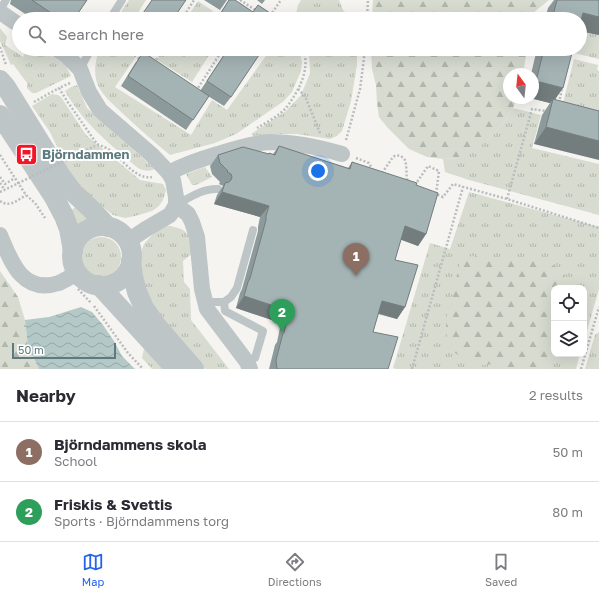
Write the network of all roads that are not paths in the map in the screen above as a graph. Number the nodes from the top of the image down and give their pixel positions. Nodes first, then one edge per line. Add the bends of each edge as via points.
1 (6, 0) edge
2 (122, 0) edge
3 (0, 11) edge
4 (114, 12) edge
5 (12, 19) edge
6 (67, 56) edge
7 (88, 56) edge
8 (81, 73) junction
9 (4, 76) edge
10 (0, 115) edge
11 (342, 154) road end
12 (167, 171) junction
13 (218, 189) dead end
14 (176, 205) junction
15 (108, 227) junction
16 (253, 230) dead end
17 (0, 235) edge
18 (128, 241) junction
19 (73, 251) junction
20 (131, 261) junction
21 (78, 273) junction
22 (99, 285) junction
23 (205, 302) junction
24 (224, 302) junction
25 (248, 366) edge
26 (176, 369) edge
27 (194, 369) edge

1 - 3 lane
2 - 4 lane
3 - 5 street
6 - 8 street
7 - 8 lane
8 - 12 street via 100,110
9 - 15 street via 6,87 61,176
10 - 19 street via 54,197 69,229
11 - 12 street via 299,144 269,142 233,149
12 - 14 street via 173,180
13 - 14 lane via 210,188
14 - 18 street via 170,215
14 - 23 street via 188,214 197,237
15 - 18 street via 120,232
15 - 19 street via 99,226 85,231
16 - 24 lane via 237,288
17 - 21 street via 12,262 20,274 30,282 50,285
18 - 20 street via 132,251
19 - 21 street via 73,262
20 - 22 street via 120,280 112,284
20 - 27 street via 135,285 144,308
21 - 22 street via 92,284
22 - 26 street
23 - 24 lane
23 - 25 street
24 - 25 lane via 225,311 263,331 255,358

